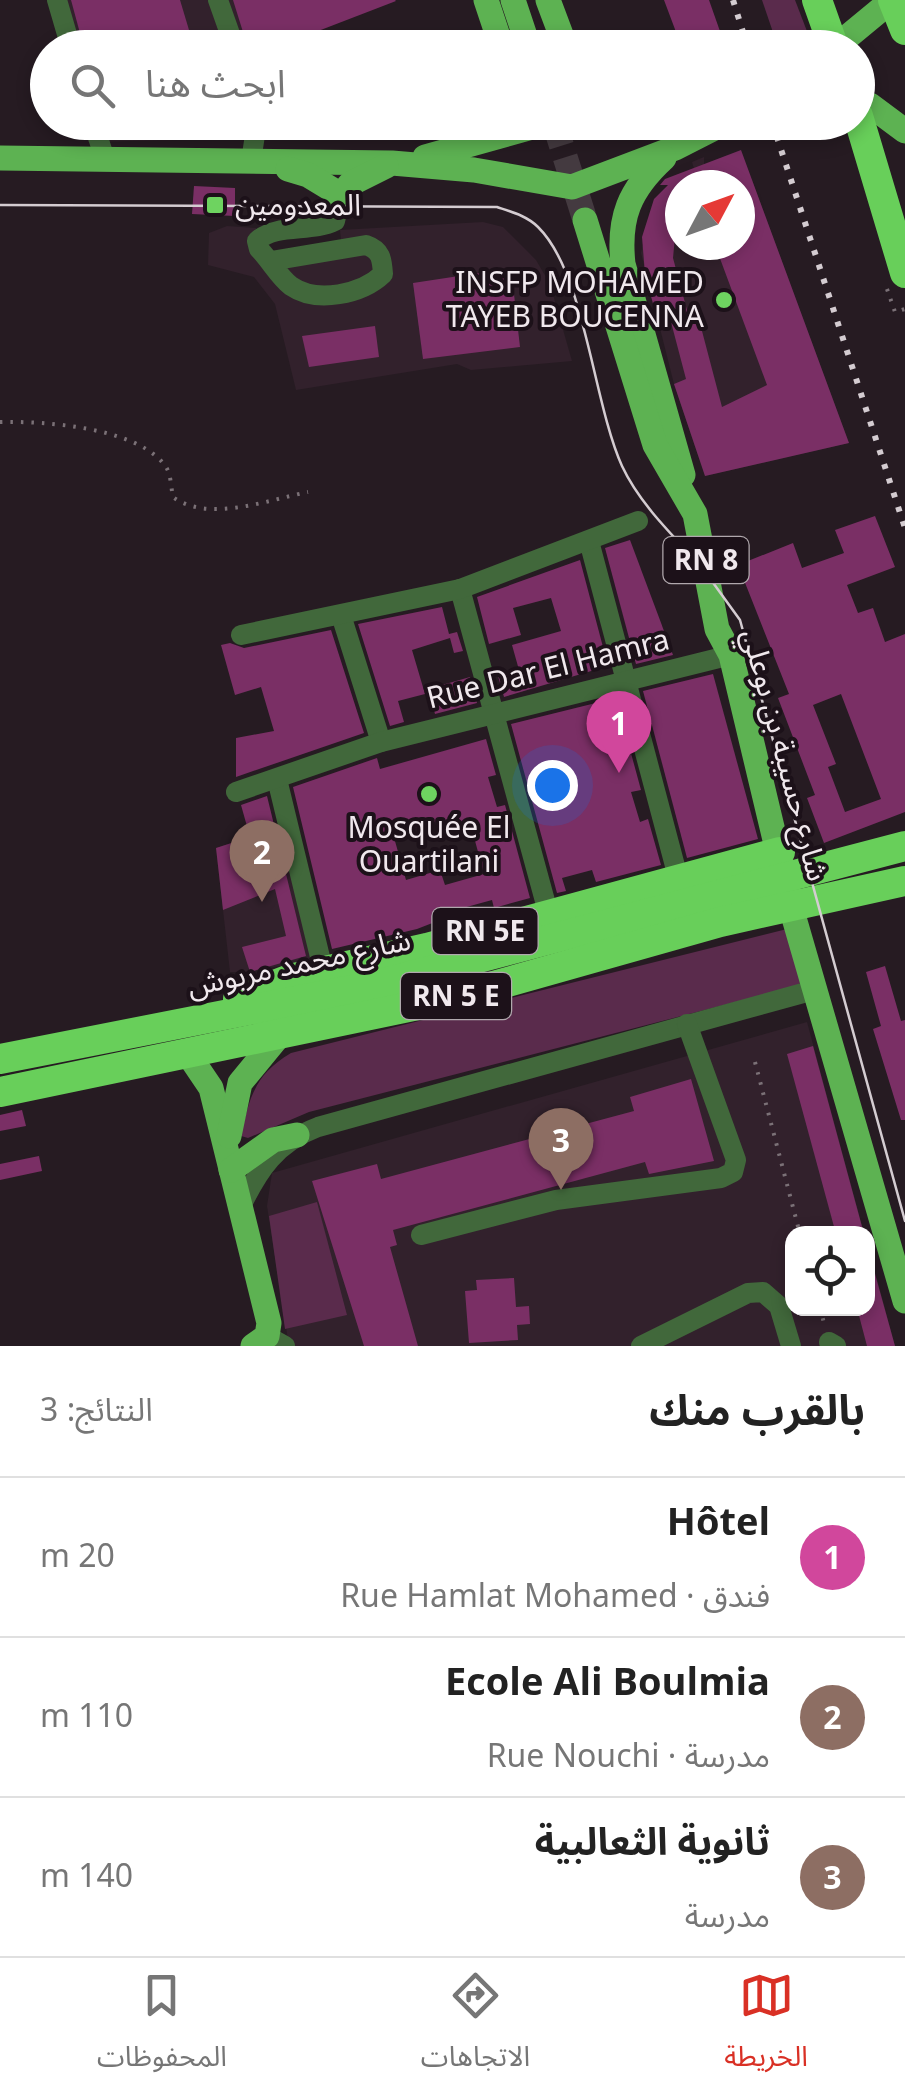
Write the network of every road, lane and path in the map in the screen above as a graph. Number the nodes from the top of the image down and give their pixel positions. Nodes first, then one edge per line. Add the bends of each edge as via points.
1 (57, 0) edge
2 (218, 0) edge
3 (486, 0) edge
4 (513, 0) edge
5 (548, 0) edge
6 (817, 0) edge
7 (892, 0) edge
8 (66, 30) edge
9 (229, 30) edge
10 (496, 30) edge
11 (523, 30) edge
12 (559, 30) edge
13 (828, 30) edge
14 (856, 30) edge
15 (905, 30) edge
16 (875, 109) edge
17 (905, 131) edge
18 (875, 139) edge
19 (99, 140) edge
20 (256, 140) edge
21 (470, 140) edge
22 (492, 140) edge
23 (691, 140) edge
24 (865, 140) edge
25 (675, 148) junction
26 (456, 151) junction
27 (104, 156) junction
28 (1, 159) edge
29 (254, 161) junction
30 (392, 163) junction
31 (340, 195) junction
32 (905, 204) edge
33 (585, 220) tunnel mouth
34 (271, 260) junction
35 (905, 273) edge
36 (0, 422) edge
37 (308, 492) dead end
38 (694, 514) junction
39 (638, 521) dead end
40 (589, 541) junction
41 (460, 589) junction
42 (341, 615) junction
43 (241, 635) dead end
44 (731, 655) junction
45 (626, 678) junction
46 (492, 715) junction
47 (381, 742) junction
48 (277, 779) junction
49 (236, 792) dead end
50 (905, 846) edge
51 (780, 852) junction
52 (905, 881) edge
53 (674, 894) junction
54 (548, 912) junction
55 (320, 957) dead end
56 (814, 990) junction
57 (196, 1022) junction
58 (687, 1024) junction
59 (277, 1038) junction
60 (188, 1054) junction
61 (0, 1058) edge
62 (755, 1062) dead end
63 (0, 1092) edge
64 (297, 1135) junction
65 (230, 1163) junction
66 (240, 1208) junction
67 (798, 1226) edge
68 (421, 1235) dead end
69 (899, 1256) edge
70 (905, 1301) edge
71 (268, 1343) edge
72 (641, 1346) edge
73 (792, 1346) edge

1 - 8 street
2 - 9 street
3 - 10 main road
4 - 11 main road
5 - 12 main road
6 - 13 highway
7 - 14 main road
7 - 15 highway
16 - 17 main road
18 - 32 highway
19 - 27 street
20 - 29 street
21 - 26 main road
22 - 26 main road
23 - 25 main road
24 - 35 highway
25 - 30 main road via 572,186
25 - 38 main road via 634,191 620,235
26 - 30 main road
27 - 28 main road
27 - 29 main road
29 - 30 main road
29 - 31 main road via 308,175
30 - 31 main road
31 - 34 street via 336,221 320,229 264,234 257,241
33 - 38 main road, شارع حسيبة بن بوعلي / RN 8 via 655,446
34 - 34 street via 294,289 324,296 370,287 383,274 382,259 366,245
36 - 37 path via 43,421 149,451 168,468 173,498 187,508 220,509
38 - 44 main road, شارع حسيبة بن بوعلي / RN 8 via 717,629
39 - 40 street
40 - 41 street
40 - 45 street
41 - 42 street
41 - 46 street
42 - 43 street
42 - 47 street
44 - 45 street, Rue Dar El Hamra
44 - 51 main road, شارع حسيبة بن بوعلي / RN 8
45 - 46 street, Rue Dar El Hamra
45 - 53 street
46 - 47 street, Rue Dar El Hamra
46 - 54 street
47 - 48 street, Rue Dar El Hamra
48 - 49 street, Rue Dar El Hamra
48 - 55 street
50 - 53 highway, RN 5 E
51 - 53 highway, RN 5E
51 - 56 main road, شارع حسيبة بن بوعلي / RN 8
52 - 59 highway, RN 5 E via 720,922 447,999
53 - 54 highway, RN 5E
53 - 57 highway, شارع محمد مربوش / RN 5 E via 372,986
54 - 57 highway, RN 5E via 252,991
56 - 58 street
56 - 69 main road, RN 8
57 - 61 highway, شارع محمد مربوش / RN 5 E
58 - 64 street
58 - 68 street via 736,1160 733,1172 556,1200
59 - 60 highway, RN 5 E
59 - 65 main road via 235,1095
60 - 63 highway, RN 5 E
60 - 65 main road via 211,1088
62 - 67 path
64 - 65 main road
64 - 66 street via 265,1163
65 - 66 main road
66 - 71 main road via 269,1323
69 - 70 main road, RN 8
72 - 73 street via 762,1292 779,1306

